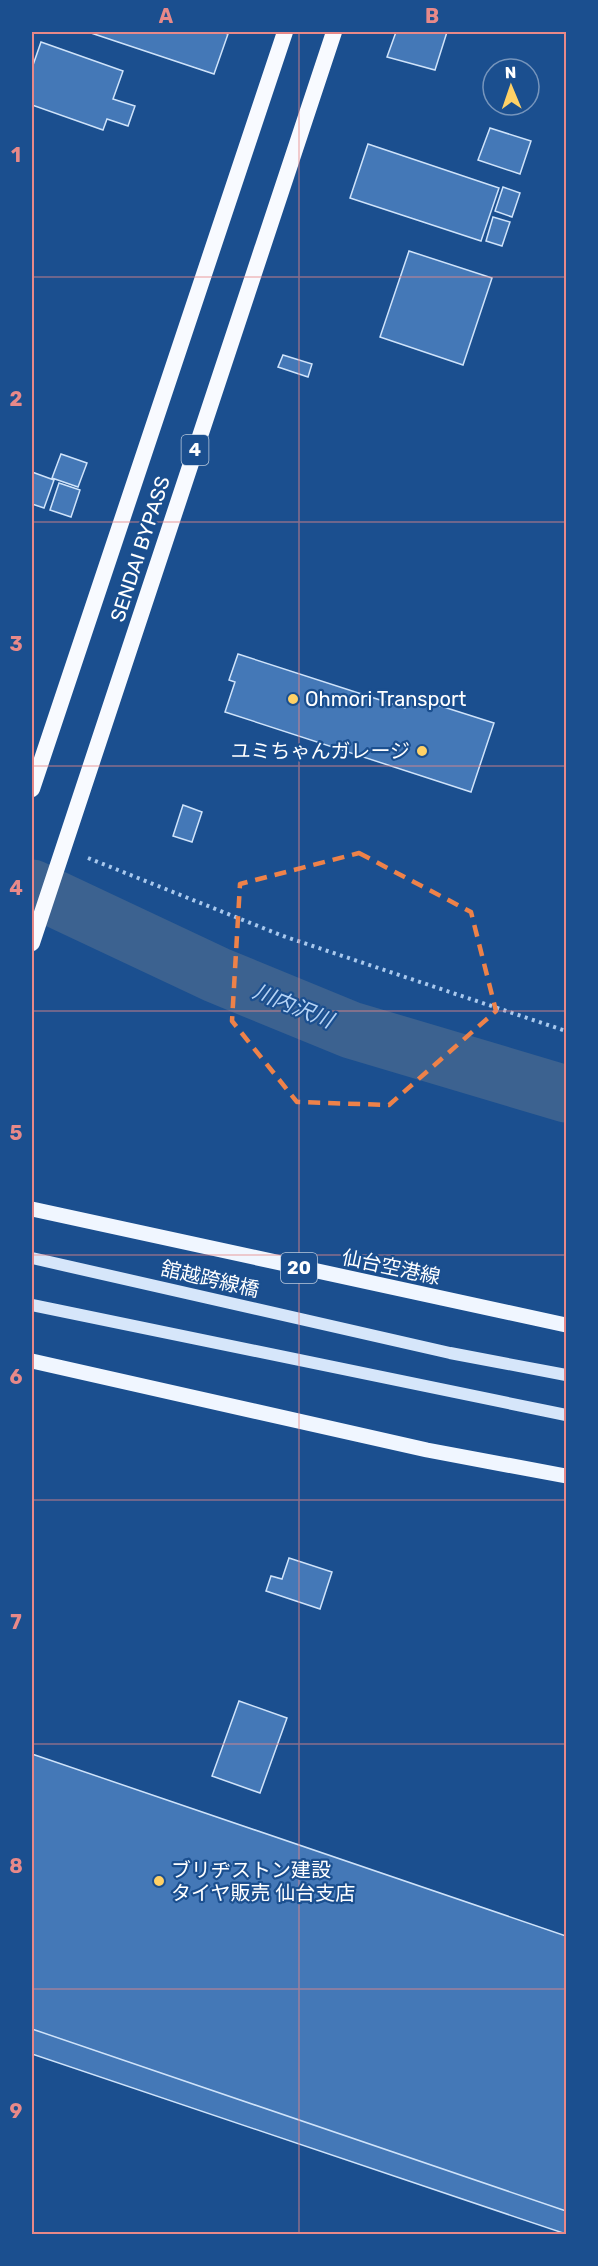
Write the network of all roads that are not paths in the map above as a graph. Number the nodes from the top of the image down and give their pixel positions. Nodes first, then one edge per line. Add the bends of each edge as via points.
1 (285, 32) edge
2 (334, 32) edge
3 (32, 789) edge
4 (32, 943) edge
5 (32, 1209) edge
6 (32, 1258) edge
7 (32, 1305) edge
8 (567, 1325) edge
9 (32, 1361) edge
10 (567, 1375) edge
11 (567, 1415) edge
12 (567, 1476) edge

1 - 3 highway, SENDAI BYPASS
2 - 4 highway, SENDAI BYPASS / 4
5 - 8 main road, 仙台空港線 / 20
6 - 10 main road, 舘越跨線橋 via 450,1353
7 - 11 main road
9 - 12 main road via 427,1450

